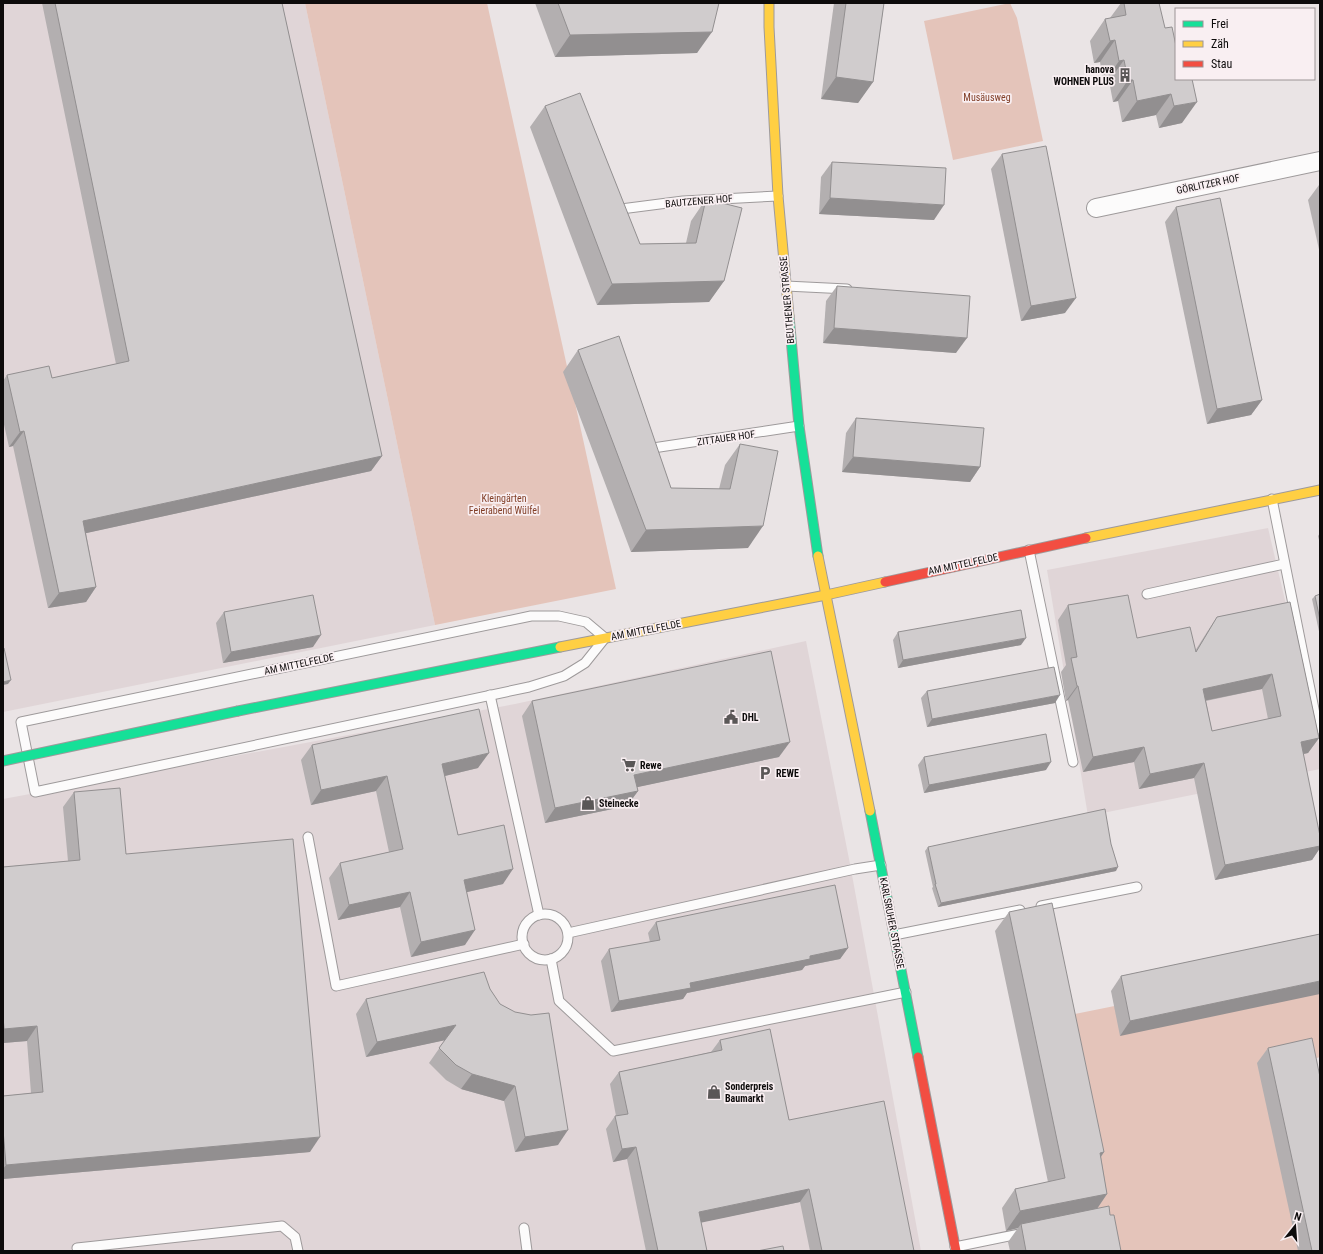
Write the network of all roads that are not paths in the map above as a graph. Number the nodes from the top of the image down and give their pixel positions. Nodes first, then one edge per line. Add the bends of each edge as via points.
1 (769, 3) edge
2 (1320, 161) edge
3 (778, 196) junction
4 (1096, 208) dead end
5 (621, 209) edge
6 (786, 286) junction
7 (856, 290) edge
8 (799, 426) junction
9 (653, 448) edge
10 (1320, 490) edge
11 (1272, 499) junction
12 (1029, 550) junction
13 (1284, 564) junction
14 (1147, 594) dead end
15 (826, 595) junction
16 (605, 638) junction
17 (490, 695) junction
18 (1318, 729) edge
19 (3, 761) edge
20 (1073, 762) dead end
21 (308, 837) dead end
22 (881, 865) junction
23 (1137, 887) dead end
24 (539, 915) junction
25 (568, 933) junction
26 (894, 935) junction
27 (524, 944) junction
28 (551, 959) junction
29 (906, 992) junction
30 (524, 1228) dead end
31 (1032, 1231) edge
32 (77, 1248) dead end
33 (955, 1249) edge
34 (298, 1251) edge
35 (527, 1251) edge

1 - 3 street, BEUTHENER STRASSE
2 - 4 street, GÖRLITZER HOF
3 - 5 lane, BAUTZENER HOF via 683,201
3 - 6 street, BEUTHENER STRASSE
6 - 7 lane
6 - 8 street, BEUTHENER STRASSE
8 - 9 lane, ZITTAUER HOF
8 - 15 street, BEUTHENER STRASSE
10 - 11 street, AM MITTELFELDE
11 - 12 street, AM MITTELFELDE
11 - 13 lane
12 - 15 street, AM MITTELFELDE
12 - 20 lane
13 - 14 lane
13 - 18 lane
15 - 16 street, AM MITTELFELDE
15 - 22 street, KARLSRUHER STRASSE
16 - 17 lane, AM MITTELFELDE via 585,663 564,676
16 - 17 lane, AM MITTELFELDE via 586,622 559,616 531,616 21,722 35,792
16 - 19 street, AM MITTELFELDE, bridge
17 - 24 lane
21 - 27 lane via 336,986
22 - 25 lane
22 - 26 street, KARLSRUHER STRASSE
23 - 26 lane
24 - 25 lane via 546,914 559,919
24 - 27 lane via 527,924 522,937
25 - 28 lane via 566,947
26 - 29 street, KARLSRUHER STRASSE
27 - 28 lane via 532,955
28 - 29 lane via 559,1001 613,1051
29 - 33 street, KARLSRUHER STRASSE
30 - 35 lane
31 - 33 lane
32 - 34 lane via 282,1226 295,1237

